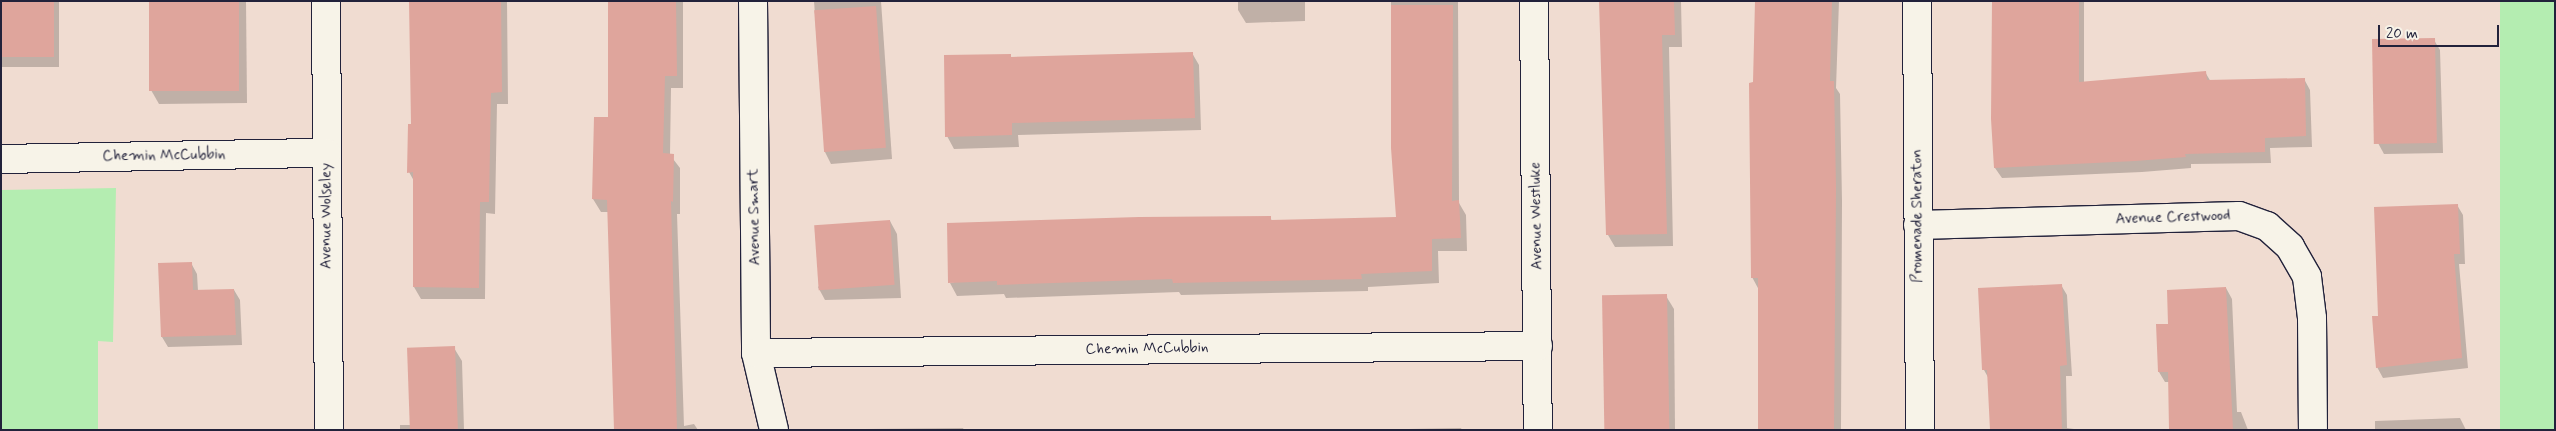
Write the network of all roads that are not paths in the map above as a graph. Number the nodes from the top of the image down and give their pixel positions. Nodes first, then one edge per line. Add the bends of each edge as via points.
1 (326, 1) edge
2 (753, 1) edge
3 (1534, 1) edge
4 (1917, 1) edge
5 (326, 153) junction
6 (1, 158) edge
7 (1918, 225) junction
8 (1538, 346) junction
9 (756, 353) junction
10 (329, 430) edge
11 (774, 430) edge
12 (1538, 430) edge
13 (1920, 430) edge
14 (2313, 430) edge

1 - 5 street, Avenue Wolseley
2 - 9 street, Avenue Smart
3 - 8 street, Avenue Westluke
4 - 7 street, Promenade Sheraton
5 - 6 street, Chemin McCubbin
5 - 10 street, Avenue Wolseley
7 - 13 street, Promenade Sheraton
7 - 14 street, Avenue Crestwood via 2239,216 2267,226 2290,247 2307,277 2312,318
8 - 9 street, Chemin McCubbin
8 - 12 street, Avenue Westluke
9 - 11 street, Avenue Smart

